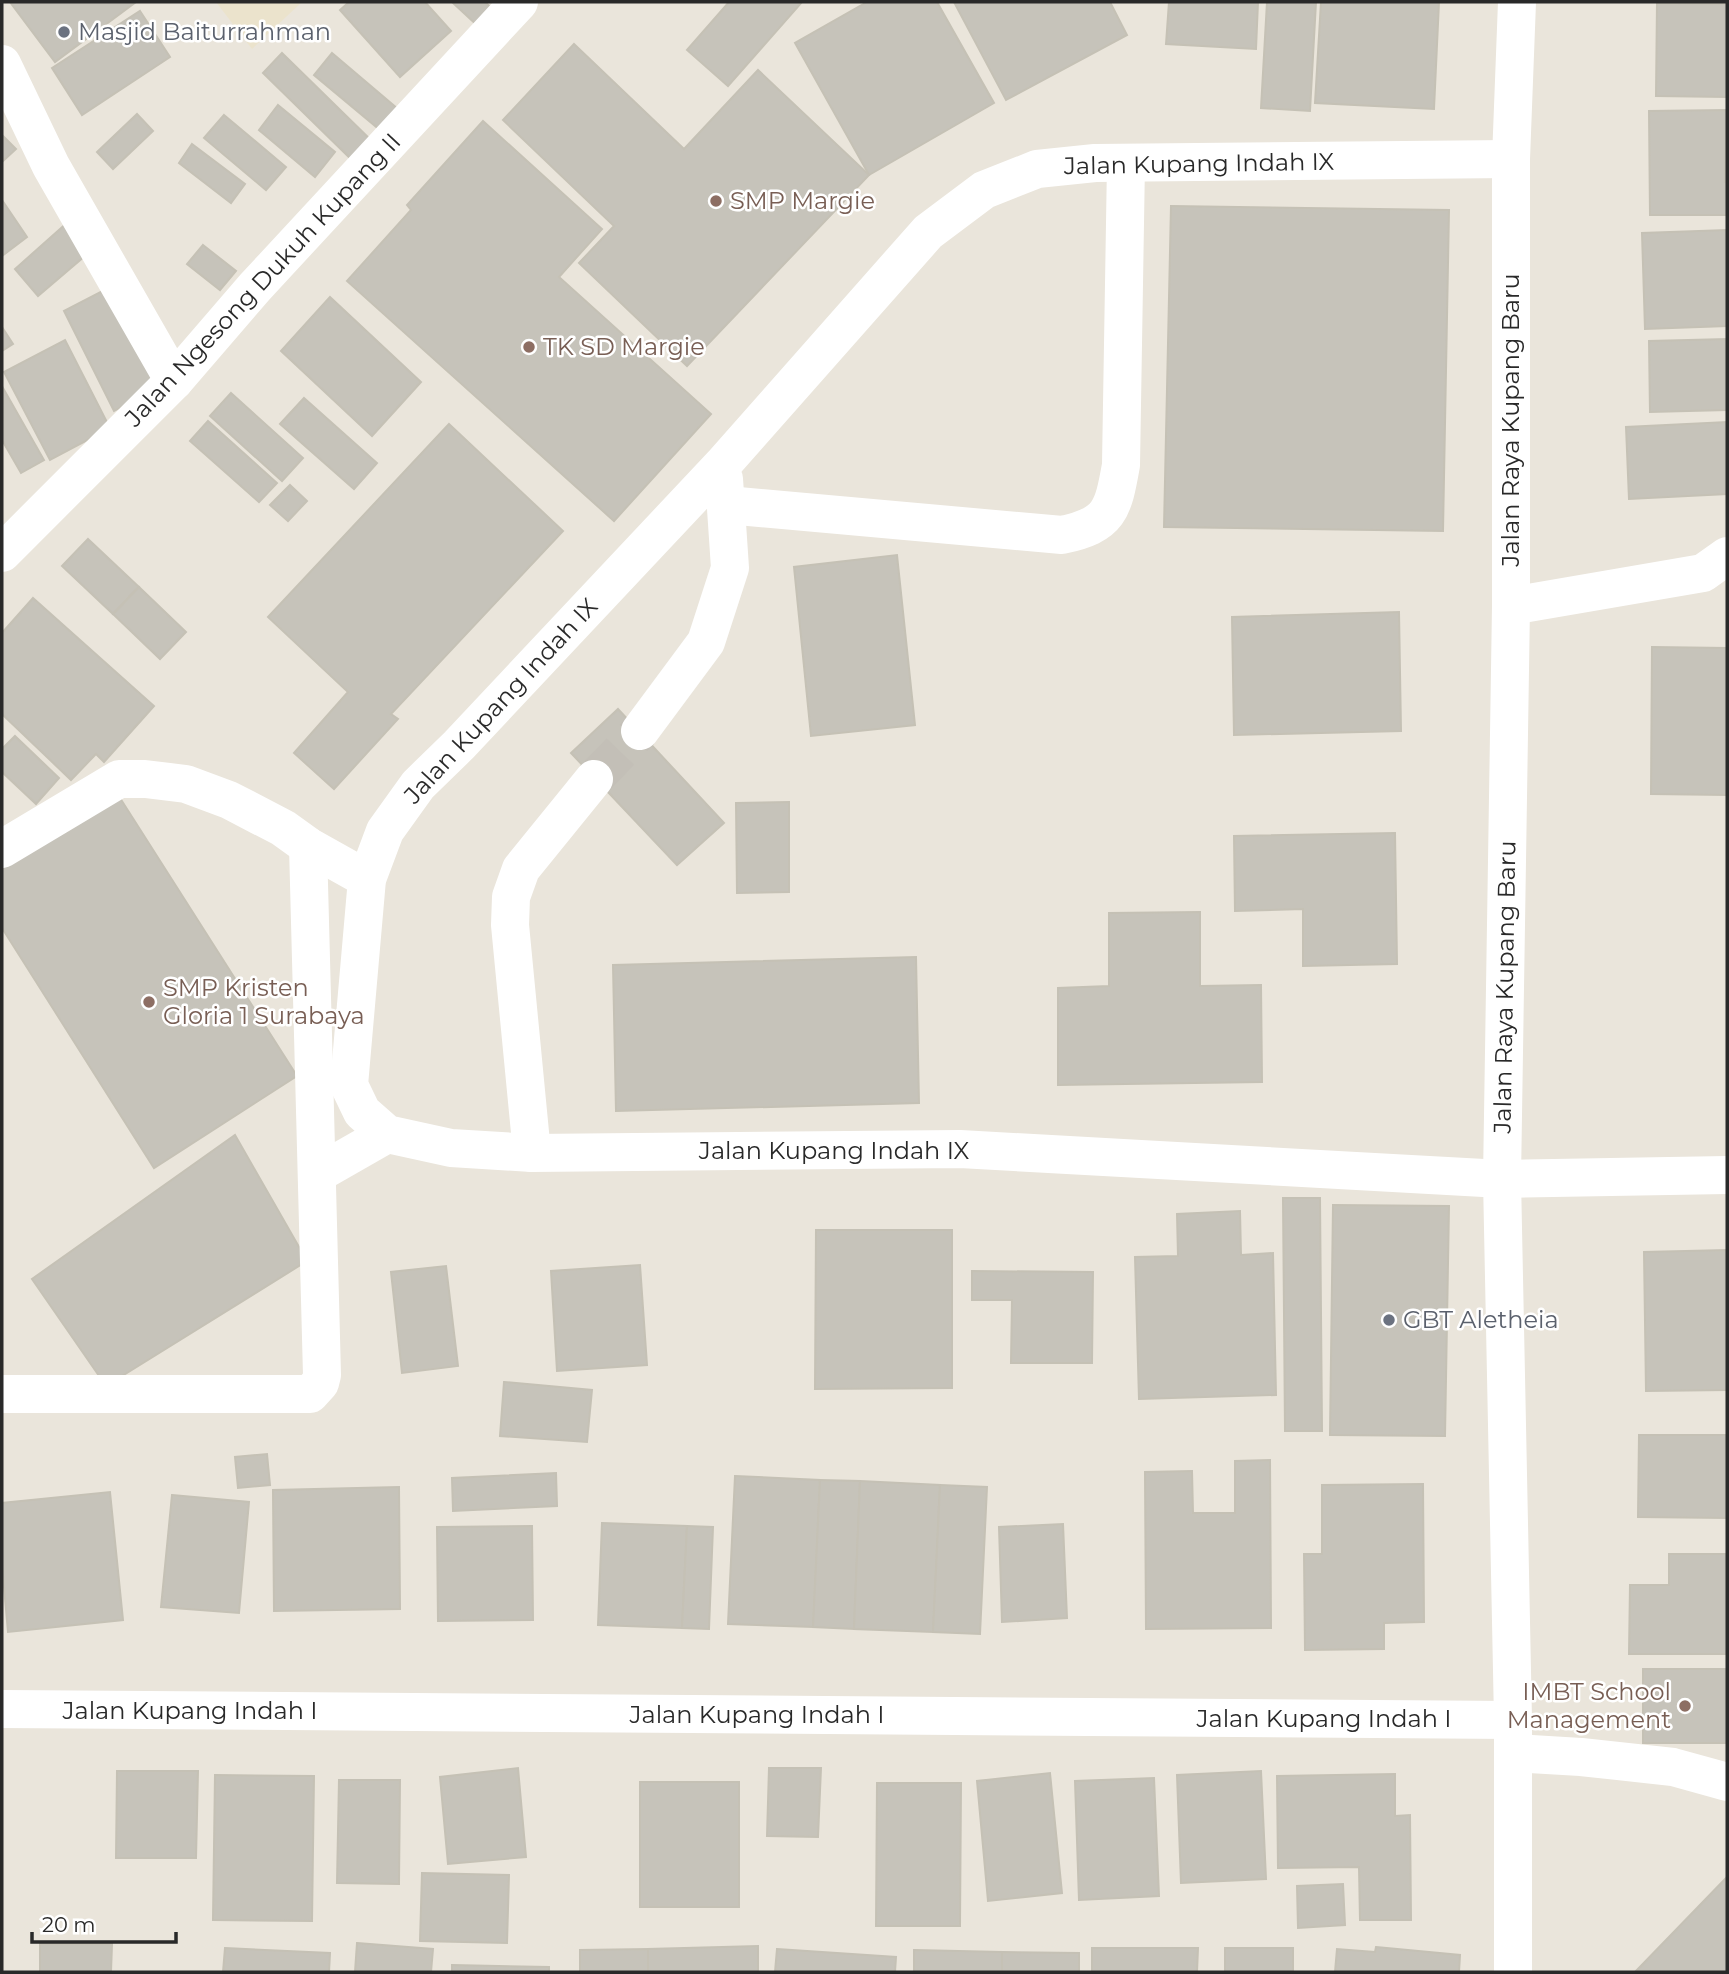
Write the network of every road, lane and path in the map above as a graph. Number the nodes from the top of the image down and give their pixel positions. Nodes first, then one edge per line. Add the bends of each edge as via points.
1 (519, 2) edge
2 (1517, 2) edge
3 (2, 64) edge
4 (1511, 159) junction
5 (1126, 163) junction
6 (174, 381) junction
7 (723, 464) junction
8 (727, 505) junction
9 (2, 553) edge
10 (1727, 556) edge
11 (1511, 607) junction
12 (639, 731) tunnel mouth
13 (594, 779) tunnel mouth
14 (308, 846) junction
15 (2, 849) edge
16 (367, 880) junction
17 (387, 1134) junction
18 (532, 1153) junction
19 (317, 1174) junction
20 (1727, 1175) edge
21 (1502, 1179) junction
22 (2, 1394) edge
23 (2, 1709) edge
24 (1513, 1737) junction
25 (1727, 1782) edge
26 (1513, 1972) edge

1 - 6 street, Jalan Ngesong Dukuh Kupang II
2 - 4 street, Jalan Raya Kupang Baru
3 - 6 street via 51,166
4 - 5 street, Jalan Kupang Indah IX
4 - 11 street, Jalan Raya Kupang Baru
5 - 7 street, Jalan Kupang Indah IX via 1037,169 984,190 928,232
5 - 8 street via 1121,466 1108,513 1088,530 1062,536
6 - 9 street, Jalan Ngesong Dukuh Kupang II
7 - 8 street
7 - 16 street, Jalan Kupang Indah IX via 418,785 386,831
8 - 12 street via 730,568 706,642
10 - 11 street via 1703,573
11 - 21 street, Jalan Raya Kupang Baru
13 - 18 street via 521,869 511,897
14 - 15 street via 229,800 186,784 119,779
14 - 16 street
14 - 19 street
16 - 17 street, Jalan Kupang Indah IX via 349,1085 362,1112
17 - 18 street, Jalan Kupang Indah IX via 451,1149
17 - 19 street
18 - 21 street, Jalan Kupang Indah IX via 960,1149
19 - 22 street via 322,1375 310,1394
20 - 21 street, Jalan Kupang Indah IX
21 - 24 street, Jalan Raya Kupang Baru
23 - 24 street, Jalan Kupang Indah I
24 - 25 street, Jalan Kupang Indah I via 1581,1757 1673,1767
24 - 26 street, Jalan Raya Kupang Baru

